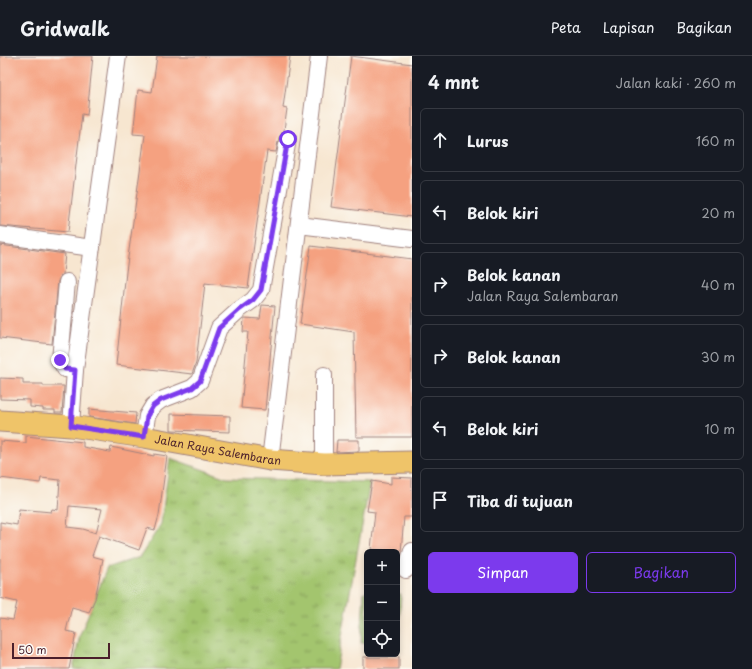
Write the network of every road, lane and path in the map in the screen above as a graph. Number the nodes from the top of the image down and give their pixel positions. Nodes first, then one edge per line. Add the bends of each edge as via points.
1 (118, 56) edge
2 (319, 56) edge
3 (288, 139) dead end
4 (299, 225) junction
5 (0, 236) edge
6 (412, 239) edge
7 (92, 248) junction
8 (67, 282) dead end
9 (75, 370) junction
10 (324, 375) dead end
11 (0, 421) edge
12 (71, 426) junction
13 (144, 437) junction
14 (270, 460) junction
15 (412, 462) edge
16 (324, 464) junction
17 (412, 551) edge
18 (406, 570) dead end

1 - 7 lane
2 - 4 lane
3 - 13 lane via 261,290 253,300 219,328 200,381 192,388 161,400 153,406 147,416
4 - 6 lane
4 - 14 lane
5 - 7 lane
7 - 9 lane
8 - 9 lane via 60,360 65,369
9 - 12 lane
10 - 16 lane
11 - 12 main road, Jalan Raya Salembaran
12 - 13 main road, Jalan Raya Salembaran
13 - 14 main road, Jalan Raya Salembaran
14 - 16 main road, Jalan Raya Salembaran
15 - 16 main road, Jalan Raya Salembaran
17 - 18 lane

